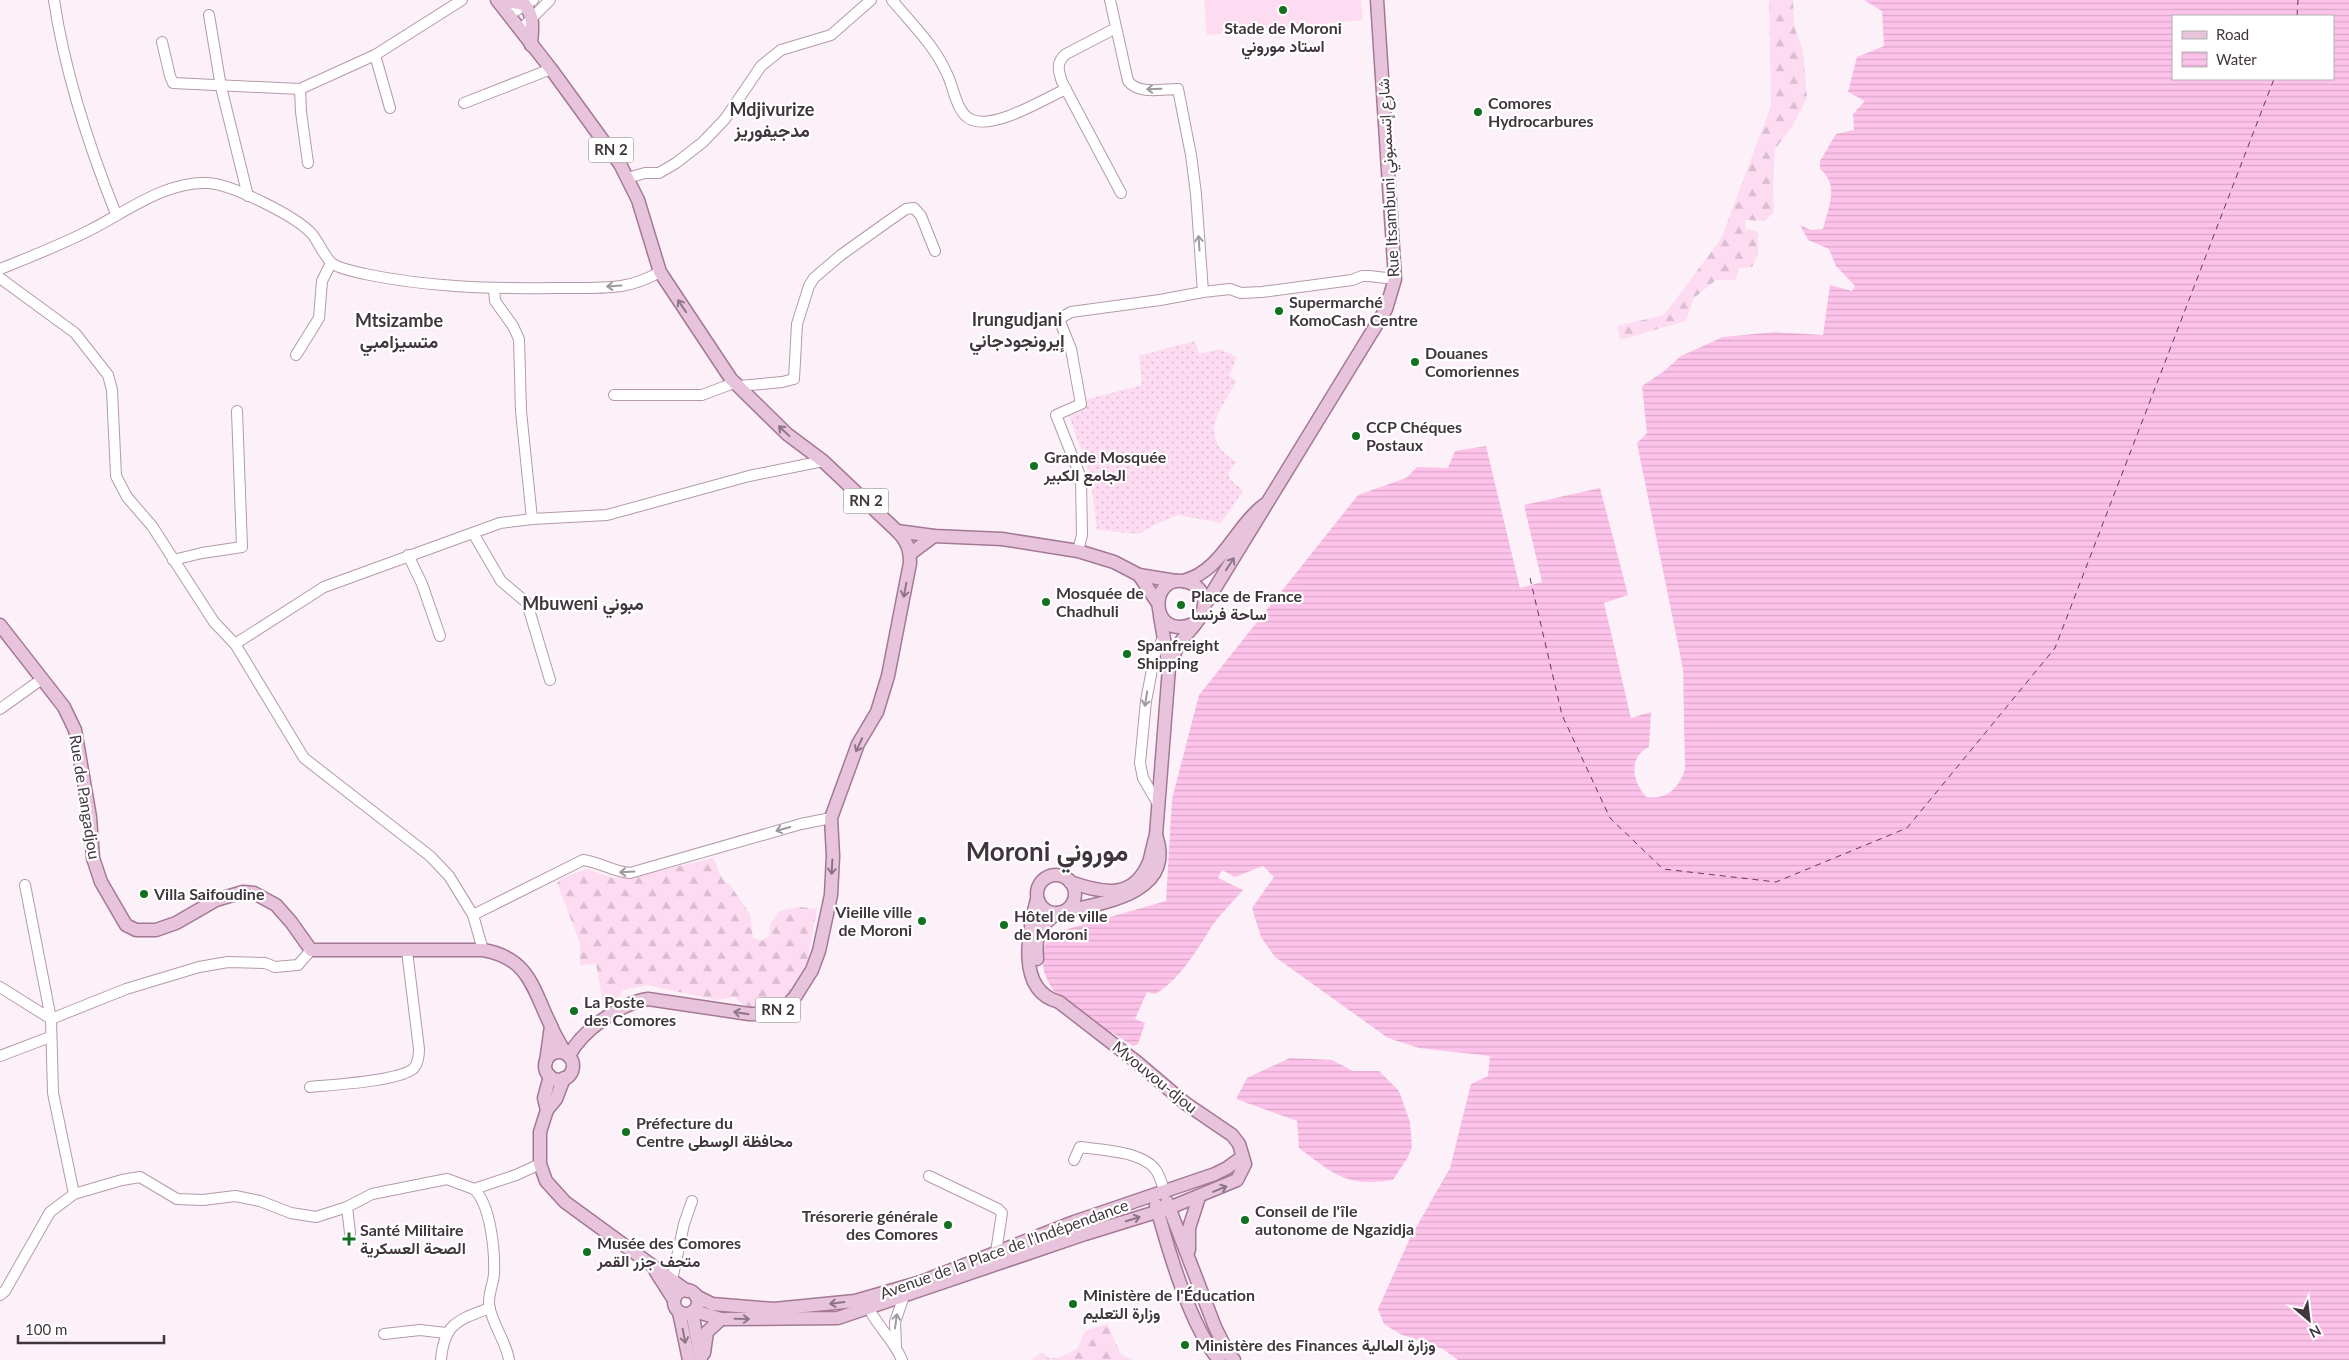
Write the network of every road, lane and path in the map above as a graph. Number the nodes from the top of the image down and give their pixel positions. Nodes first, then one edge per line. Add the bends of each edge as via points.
1 (54, 0) edge
2 (462, 0) edge
3 (497, 0) edge
4 (502, 0) edge
5 (550, 0) edge
6 (871, 0) edge
7 (892, 0) edge
8 (1110, 0) edge
9 (1377, 0) edge
10 (529, 2) edge
11 (208, 15) dead end
12 (509, 15) junction
13 (533, 18) junction
14 (1116, 28) junction
15 (520, 30) junction
16 (162, 42) dead end
17 (531, 45) junction
18 (375, 55) junction
19 (551, 69) junction
20 (221, 87) junction
21 (300, 89) junction
22 (1066, 89) junction
23 (464, 103) dead end
24 (390, 108) dead end
25 (308, 163) dead end
26 (627, 178) junction
27 (1121, 193) dead end
28 (248, 196) junction
29 (116, 214) junction
30 (935, 251) dead end
31 (331, 264) junction
32 (0, 269) edge
33 (660, 272) junction
34 (0, 278) edge
35 (1395, 279) junction
36 (494, 289) junction
37 (1203, 292) junction
38 (296, 355) dead end
39 (736, 384) junction
40 (614, 395) dead end
41 (237, 411) dead end
42 (823, 461) junction
43 (1268, 502) junction
44 (532, 519) junction
45 (898, 531) junction
46 (473, 533) junction
47 (934, 536) junction
48 (1078, 551) junction
49 (910, 554) junction
50 (408, 555) junction
51 (173, 560) junction
52 (1139, 575) junction
53 (1179, 581) junction
54 (1157, 602) junction
55 (1204, 606) junction
56 (1160, 616) junction
57 (1193, 624) junction
58 (0, 625) edge
59 (440, 636) dead end
60 (1164, 636) junction
61 (235, 644) junction
62 (1168, 668) junction
63 (42, 679) junction
64 (550, 680) dead end
65 (0, 709) edge
66 (1158, 804) junction
67 (831, 818) junction
68 (1156, 835) junction
69 (1070, 882) junction
70 (25, 885) dead end
71 (1037, 899) junction
72 (1062, 912) junction
73 (473, 916) junction
74 (310, 950) junction
75 (483, 950) junction
76 (407, 951) junction
77 (0, 987) edge
78 (1059, 1002) junction
79 (51, 1020) junction
80 (553, 1031) junction
81 (50, 1037) junction
82 (581, 1037) junction
83 (567, 1055) junction
84 (0, 1056) edge
85 (546, 1062) junction
86 (550, 1076) junction
87 (564, 1078) junction
88 (310, 1088) dead end
89 (546, 1110) junction
90 (1242, 1157) junction
91 (1074, 1160) dead end
92 (540, 1164) junction
93 (929, 1176) dead end
94 (474, 1189) junction
95 (1159, 1193) junction
96 (74, 1194) junction
97 (1199, 1197) junction
98 (692, 1200) dead end
99 (348, 1207) junction
100 (1164, 1210) junction
101 (350, 1233) dead end
102 (997, 1258) junction
103 (1192, 1267) junction
104 (653, 1268) junction
105 (672, 1280) junction
106 (903, 1291) junction
107 (691, 1293) junction
108 (0, 1295) edge
109 (674, 1300) junction
110 (866, 1304) junction
111 (490, 1308) junction
112 (689, 1312) junction
113 (721, 1319) junction
114 (446, 1333) junction
115 (384, 1334) dead end
116 (896, 1347) junction
117 (441, 1360) edge
118 (509, 1360) edge
119 (689, 1360) edge
120 (703, 1360) edge
121 (902, 1360) edge
122 (1219, 1360) edge
123 (1234, 1360) edge

1 - 29 street via 76,104
2 - 18 street
3 - 12 main road, RN 2
4 - 10 main road
5 - 13 street
6 - 26 street via 831,35 781,50 761,66 724,119 703,142 676,163 659,173
7 - 22 street via 942,63 960,108 968,118 979,121 1000,118
8 - 14 street
9 - 35 main road, Rue Itsambuni شارع إتسمبوني
10 - 12 street
10 - 13 main road
11 - 20 street
12 - 15 main road, RN 2
13 - 15 street
13 - 17 main road
14 - 22 street via 1062,57 1058,67
37 -> 14 street via 1196,194 1178,89 1140,90 1133,86 1128,80
15 - 17 main road, RN 2
16 - 20 street via 174,83
17 - 19 main road, RN 2
18 - 21 street
18 - 24 street
19 - 23 street
19 - 26 main road, RN 2 via 608,145
20 - 21 street
20 - 28 street
21 - 25 street
22 - 27 street
26 - 33 main road, RN 2 via 640,207
28 - 29 street via 226,186 197,183 152,197
28 - 31 street via 304,227
29 - 32 street via 68,241
30 - 39 street via 921,216 914,208 890,220 829,265 809,286 797,324 794,379
31 - 36 street via 398,281
31 - 38 street via 322,281 319,318
33 -> 36 street via 638,283 618,286
39 -> 33 main road, RN 2
34 - 51 street via 74,333 108,375 112,390 116,476 127,497 152,526
35 - 37 street via 1362,276 1262,292
35 - 43 main road, Rue Itsambuni شارع إتسمبوني via 1386,309
36 - 44 street via 495,301 519,339
37 - 48 street via 1072,312 1059,319 1071,349 1081,404 1056,415 1081,478 1082,535
39 - 40 street via 702,394
42 -> 39 main road, RN 2 via 787,434
41 - 51 street via 242,547
42 - 44 street via 749,476 608,515
42 - 45 main road, RN 2
43 - 53 main road, Rue Itsambuni شارع إتسمبوني via 1250,515 1210,566
55 -> 43 main road, Rue Itsambuni شارع إتسمبوني
44 - 46 street via 500,523
45 - 47 main road
45 - 49 main road, RN 2
46 - 50 street
46 - 64 street via 501,581 527,603
47 - 48 main road via 1002,539
47 - 49 main road
48 - 52 main road via 1114,562
49 -> 67 main road, RN 2 via 888,676 877,712 858,744
50 - 59 street
50 - 61 street via 324,587
51 - 61 street via 214,622
52 - 53 main road
52 - 54 main road
53 - 54 main road via 1163,589
53 - 55 main road via 1190,582 1201,592
54 - 56 main road
55 - 57 main road via 1203,613
56 - 57 main road via 1179,628
56 - 60 main road
57 - 62 main road
58 - 63 main road, Rue de Pangadjou
60 - 62 main road
60 -> 66 street via 1155,654 1146,701 1140,763 1146,783
61 - 73 street via 307,762 430,856 449,876
62 - 66 main road
63 - 65 street
63 - 74 main road, Rue de Pangadjou via 64,707 75,730 90,817 93,858 104,888 126,925 136,930 156,930 176,923 216,900 243,892 254,893 276,906
66 - 68 main road
67 -> 73 street via 630,873 617,872 583,860
67 -> 82 main road, RN 2 via 831,895 825,930 812,970 784,1008 765,1014 749,1014 648,999 626,1006
68 - 69 main road via 1146,868 1130,887 1111,892
68 - 72 main road via 1160,847 1158,866 1146,883 1121,899
69 - 71 main road via 1059,876 1047,878 1038,887
69 - 72 main road via 1074,897
70 - 79 street
71 - 72 main road via 1048,912
71 - 78 main road, Mvouvou-djou via 1029,928 1029,963 1035,982 1050,999
72 - 78 main road, Mvouvou-djou via 1042,925 1036,944 1039,974
73 - 75 street
74 - 76 main road
74 - 79 street via 298,965 275,967 265,963 228,962 188,970 126,989
75 - 76 main road
75 - 80 main road via 508,958 528,978
76 - 88 street via 419,1049 414,1068 399,1076
77 - 79 street
78 - 90 main road, Mvouvou-djou via 1185,1103 1232,1135 1239,1144
79 - 81 street
80 - 82 main road via 570,1038
80 - 83 main road
80 - 85 main road
81 - 84 street
81 - 96 street via 54,1093
82 - 83 main road, RN 2
83 - 85 main road via 552,1054
83 - 87 main road via 573,1063 572,1070
85 - 86 main road
86 - 87 main road
86 - 89 main road via 544,1098
87 - 89 main road via 556,1099
89 - 92 main road via 540,1132
90 - 95 main road via 1227,1168
97 -> 90 main road via 1237,1180 1244,1170
91 - 95 street via 1080,1148 1116,1151 1140,1159 1155,1168
92 - 94 street
92 - 104 main road via 555,1193
93 - 102 street via 998,1208 1002,1213
94 - 99 street via 447,1180 372,1194
94 - 111 street via 480,1195 489,1222 494,1270
95 - 100 main road
95 - 102 main road, Avenue de la Place de l'Indépendance via 1074,1222
96 - 99 street via 140,1177 177,1199 235,1196 316,1217
96 - 108 street via 50,1212
97 - 100 main road
97 - 103 main road via 1188,1234
98 - 105 street
99 - 101 street
102 -> 100 main road, Avenue de la Place de l'Indépendance
100 - 103 main road
100 - 122 main road via 1177,1275
102 - 106 main road, Avenue de la Place de l'Indépendance
103 - 123 main road via 1215,1327
104 - 105 main road, Avenue de la Place de l'Indépendance
104 - 109 main road
105 - 107 main road, Avenue de la Place de l'Indépendance
106 - 110 main road, Avenue de la Place de l'Indépendance
116 -> 106 street via 895,1322
107 - 109 main road via 677,1294
110 -> 107 main road, Avenue de la Place de l'Indépendance via 774,1309 712,1304
107 - 112 main road via 698,1302
109 - 112 main road via 675,1308
113 -> 110 main road, Avenue de la Place de l'Indépendance via 838,1318
110 - 116 street
111 - 114 street via 455,1323
111 - 118 street
112 - 113 main road, Avenue de la Place de l'Indépendance
112 -> 119 main road
112 - 120 main road
113 - 120 main road via 706,1332
114 - 115 street via 420,1330
114 - 117 street
116 - 121 street

